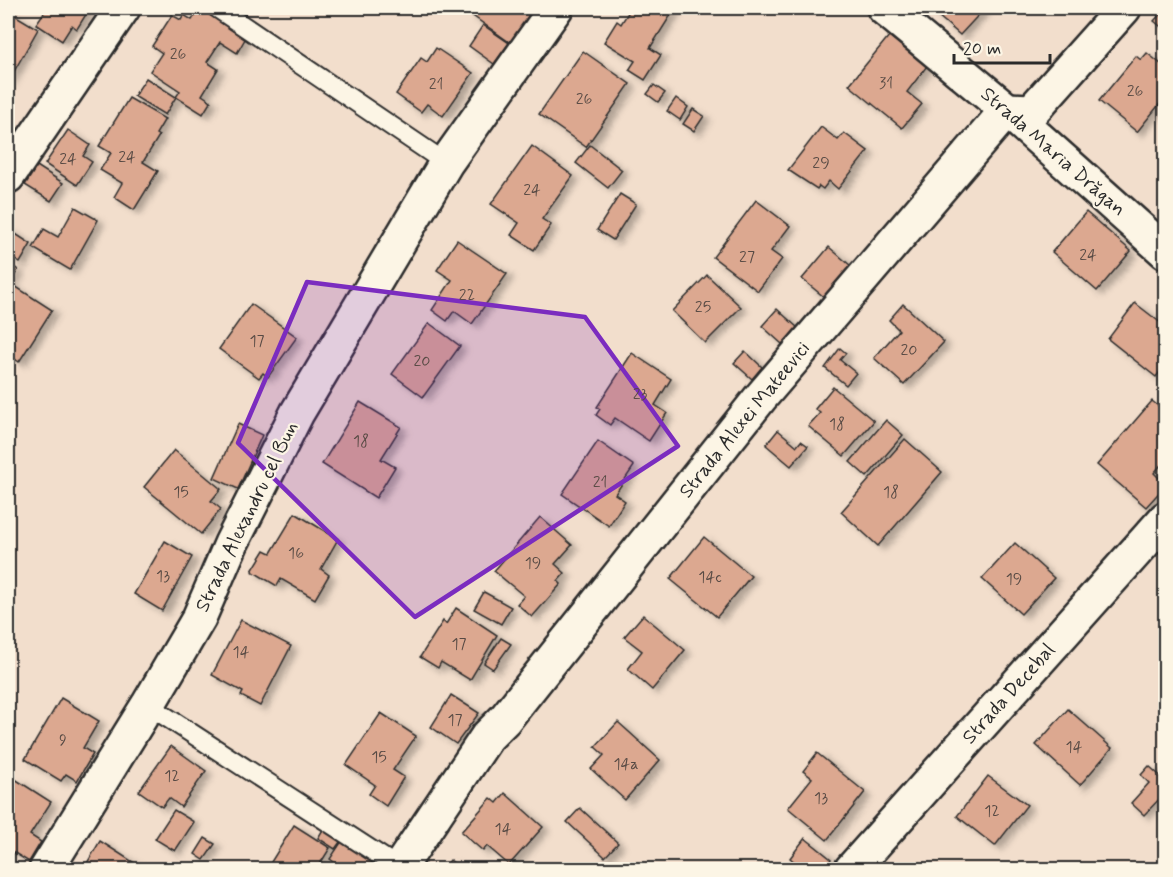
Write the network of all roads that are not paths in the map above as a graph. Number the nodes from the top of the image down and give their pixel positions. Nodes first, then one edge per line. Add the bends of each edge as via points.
1 (123, 8) edge
2 (217, 8) edge
3 (556, 8) edge
4 (884, 8) edge
5 (1124, 8) edge
6 (1007, 110) junction
7 (446, 163) junction
8 (8, 176) edge
9 (1166, 252) edge
10 (1166, 518) edge
11 (148, 705) junction
12 (399, 869) edge
13 (46, 870) edge
14 (851, 870) edge

1 - 8 street
2 - 7 lane
3 - 7 street, Strada Alexandru cel Bun
4 - 6 street, Strada Maria Drăgan
5 - 6 street via 1032,111
6 - 9 street, Strada Maria Drăgan
6 - 12 street, Strada Alexei Mateevici via 761,398 487,737
7 - 11 street, Strada Alexandru cel Bun via 297,413 231,544 199,618
10 - 14 street, Strada Decebal
11 - 12 lane
11 - 13 street, Strada Alexandru cel Bun

